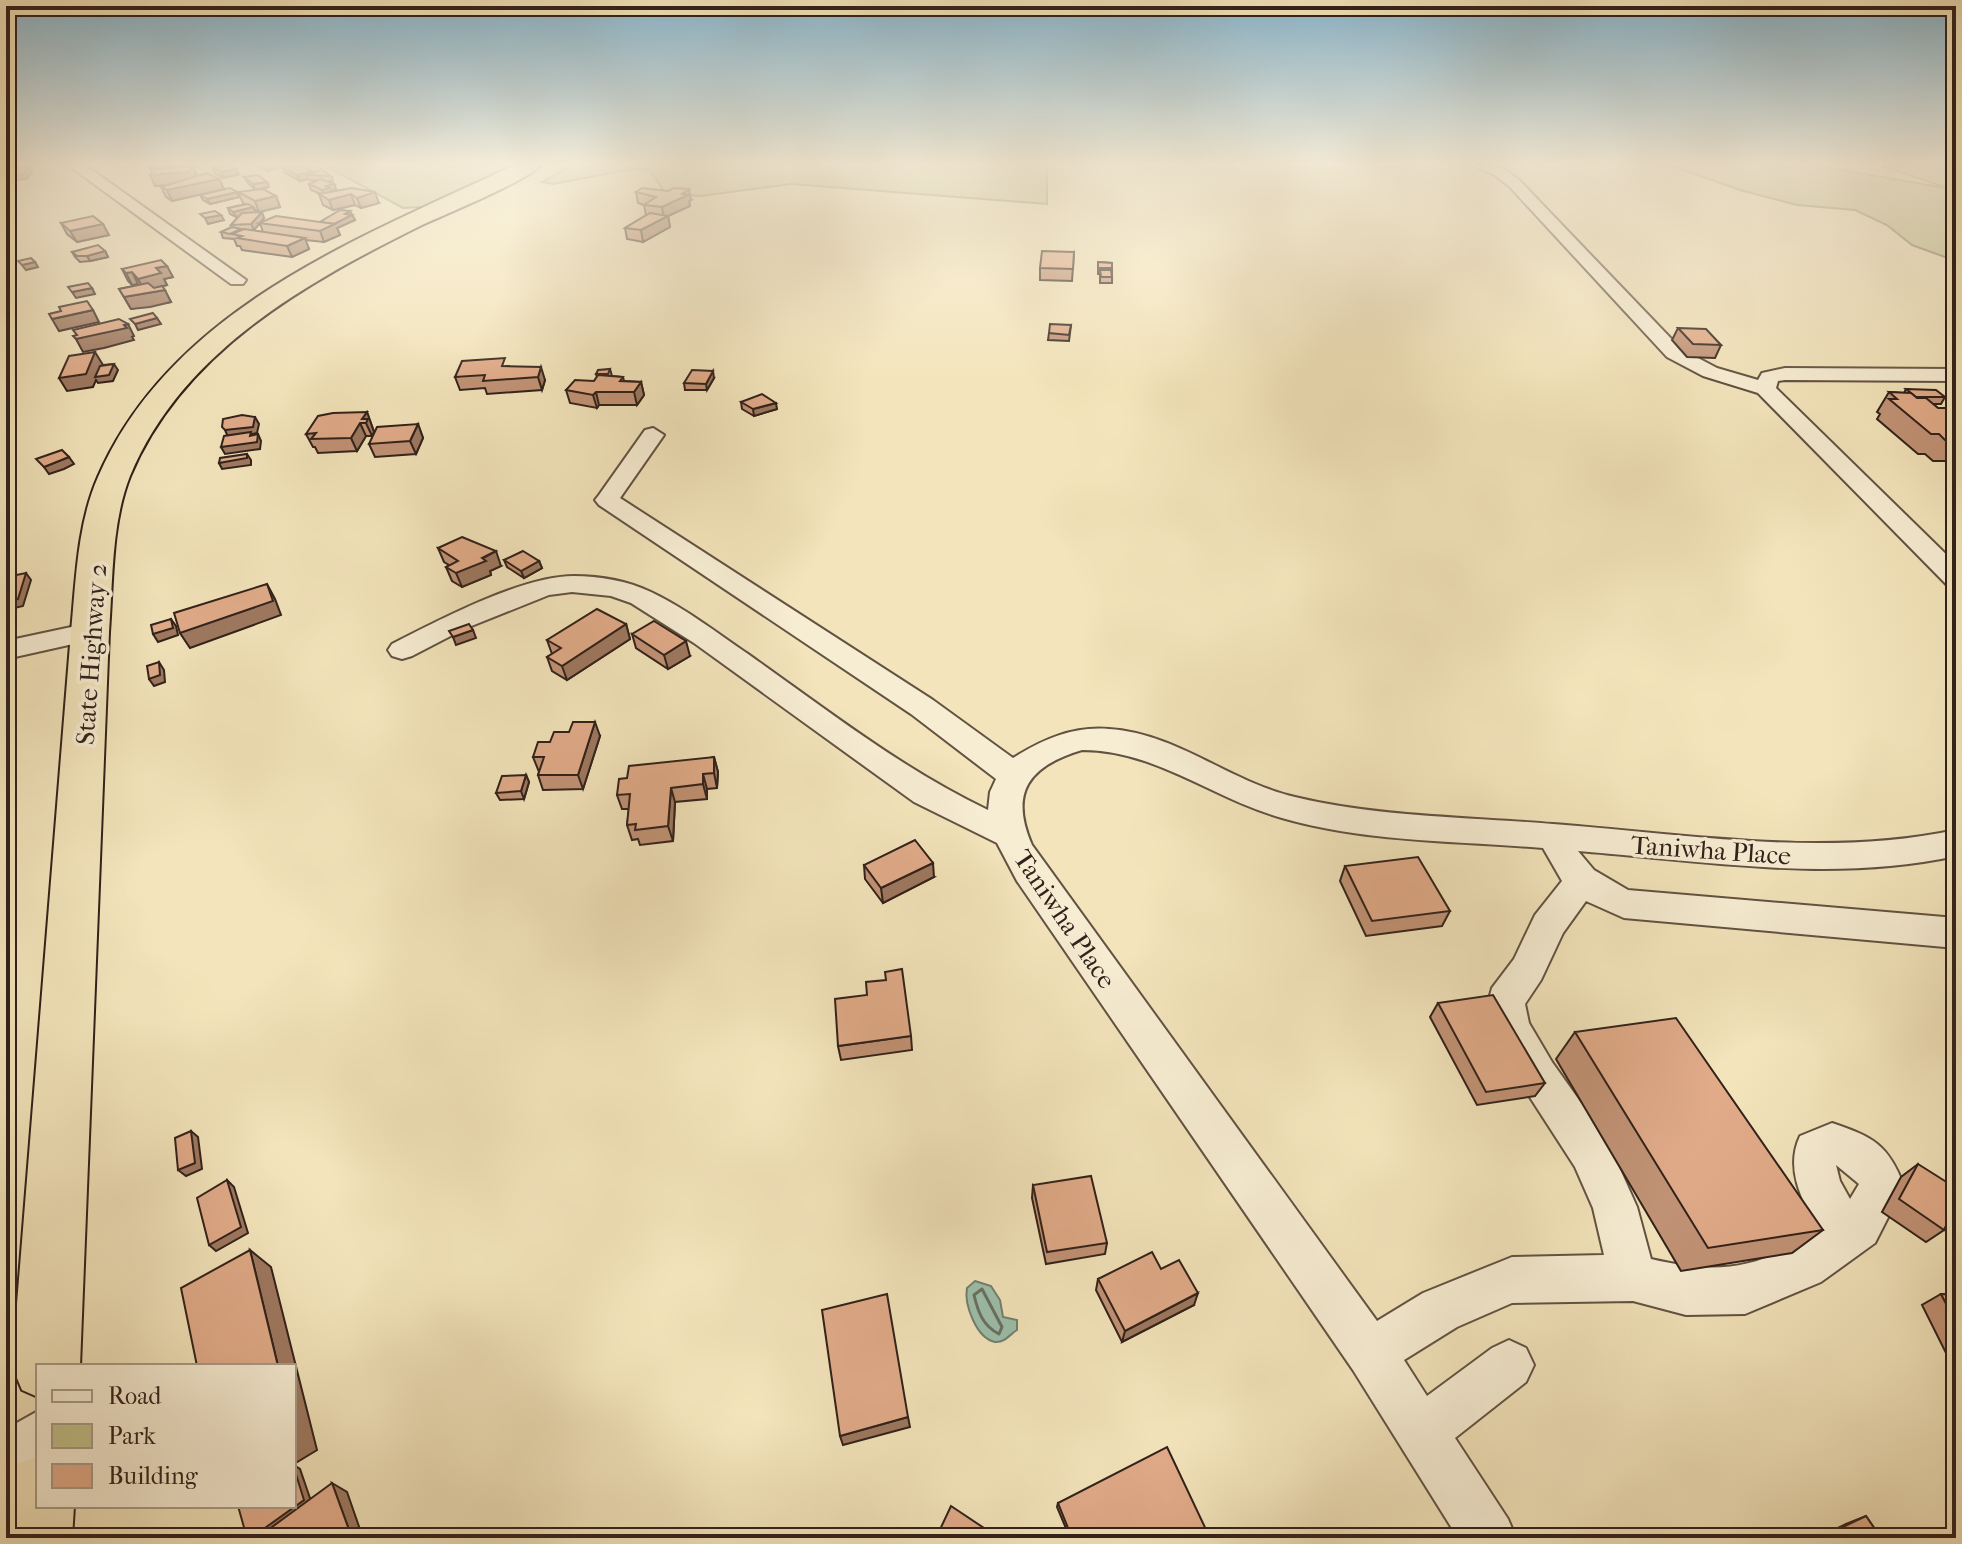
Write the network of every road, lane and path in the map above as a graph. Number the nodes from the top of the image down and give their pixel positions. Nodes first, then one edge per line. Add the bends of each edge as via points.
1 (177, 237) edge
2 (385, 237) edge
3 (1565, 237) edge
4 (237, 280) dead end
5 (1956, 375) edge
6 (1765, 389) junction
7 (653, 435) dead end
8 (1956, 579) edge
9 (90, 632) junction
10 (6, 650) edge
11 (402, 650) dead end
12 (1013, 775) junction
13 (1008, 834) junction
14 (1556, 839) junction
15 (1956, 843) edge
16 (1581, 882) junction
17 (1956, 933) edge
18 (1848, 1235) dead end
19 (1633, 1278) junction
20 (1370, 1353) junction
21 (46, 1364) edge
22 (1509, 1365) dead end
23 (1421, 1432) junction
24 (36, 1438) edge
25 (6, 1460) edge
26 (37, 1508) edge
27 (35, 1538) edge
28 (1489, 1538) edge

1 - 4 street
2 - 9 highway, State Highway 2 via 243,320 188,367 146,416 114,476 103,510
3 - 6 street via 1674,353 1710,372
5 - 6 street via 1785,374 1769,377
6 - 8 street
7 - 12 street via 607,500 909,698
9 - 10 street
9 - 21 highway, State Highway 2
11 - 13 street via 544,588 614,588 641,597 704,637 926,794
12 - 13 street, Taniwha Place via 1003,809
12 - 14 street, Taniwha Place via 1040,752 1062,744 1115,739 1153,749 1254,797 1293,809 1362,821
13 - 20 street, Taniwha Place
14 - 15 street, Taniwha Place via 1825,858
14 - 16 street
16 - 17 street via 1624,904
16 - 19 street via 1548,925 1505,1010 1538,1075 1591,1153 1615,1207
18 - 19 street via 1805,1266 1745,1290 1686,1291
19 - 20 street via 1512,1280 1440,1310
20 - 23 street, Taniwha Place
22 - 23 street
23 - 28 street, Taniwha Place
24 - 25 street
26 - 27 highway

